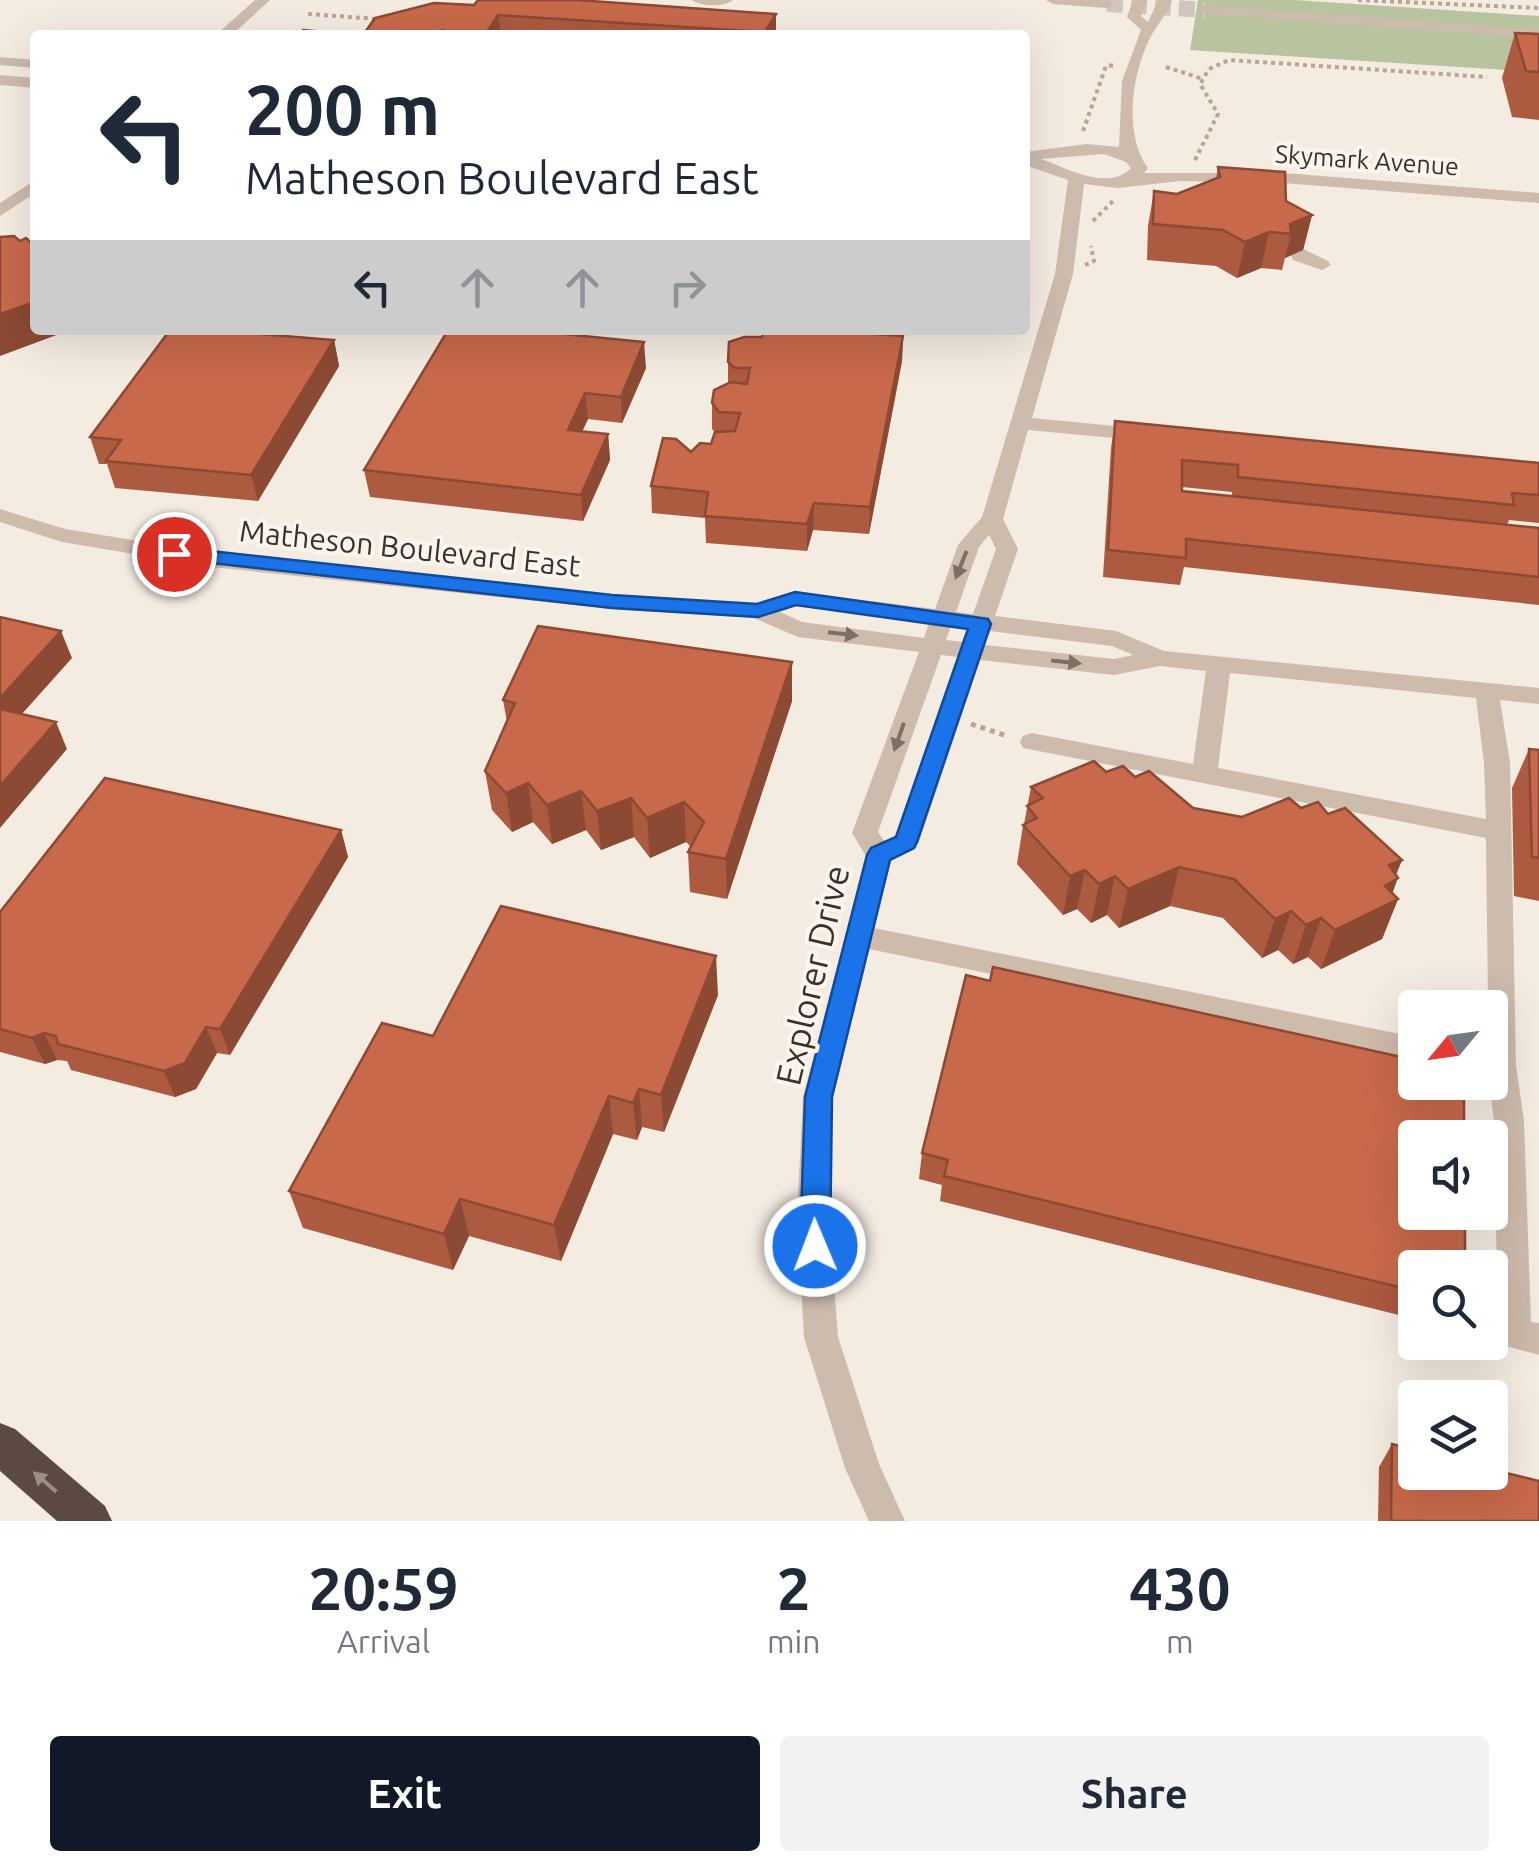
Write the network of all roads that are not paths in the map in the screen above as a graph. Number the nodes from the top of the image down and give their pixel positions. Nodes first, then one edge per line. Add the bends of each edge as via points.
1 (263, 0) edge
2 (700, 0) edge
3 (726, 0) edge
4 (1054, 0) edge
5 (1140, 0) edge
6 (1164, 0) edge
7 (1106, 4) dead end
8 (1206, 10) dead end
9 (1146, 28) junction
10 (229, 30) edge
11 (1539, 34) edge
12 (0, 61) edge
13 (30, 64) edge
14 (0, 80) edge
15 (30, 83) edge
16 (1126, 121) junction
17 (1030, 158) edge
18 (1132, 158) junction
19 (1075, 163) junction
20 (1193, 167) junction
21 (1122, 187) junction
22 (30, 188) edge
23 (1539, 198) edge
24 (1076, 209) junction
25 (0, 211) edge
26 (1320, 242) dead end
27 (1322, 265) dead end
28 (1021, 423) junction
29 (1166, 437) edge
30 (0, 516) edge
31 (992, 519) junction
32 (758, 610) junction
33 (940, 618) junction
34 (980, 624) junction
35 (932, 646) junction
36 (972, 651) junction
37 (1160, 658) junction
38 (1219, 664) junction
39 (1487, 690) junction
40 (1539, 696) edge
41 (1032, 742) road end
42 (1204, 777) junction
43 (1499, 831) junction
44 (879, 855) junction
45 (858, 936) junction
46 (1016, 966) junction
47 (1496, 990) edge
48 (1007, 998) edge
49 (1398, 1045) edge
50 (1504, 1100) edge
51 (1539, 1340) edge
52 (0, 1444) edge
53 (90, 1521) edge
54 (886, 1521) edge

1 - 10 street
2 - 3 street
4 - 7 street
5 - 9 street via 1134,17
6 - 9 street via 1158,20
8 - 11 street
9 - 16 street via 1133,63
12 - 13 street
14 - 15 street
16 - 18 street
16 - 19 street
17 - 19 street
18 - 19 street, Skymark Avenue
18 - 20 street, Skymark Avenue
18 - 21 street via 1139,172
19 - 21 street, Skymark Avenue
19 - 24 street, Explorer Drive
20 - 21 street, Skymark Avenue
20 - 23 street, Skymark Avenue
21 - 24 street
22 - 25 street
24 - 28 street, Explorer Drive
26 - 27 street via 1299,256
28 - 29 street
28 - 31 street, Explorer Drive
30 - 32 street, Matheson Boulevard East via 62,535 212,560 612,602
31 -> 33 street, Explorer Drive via 969,544
31 - 34 street, Explorer Drive via 1007,550
32 - 33 street, Matheson Boulevard East via 795,599
32 -> 35 street, Matheson Boulevard East via 798,629
33 - 34 street, Matheson Boulevard East
33 - 35 street, Explorer Drive
34 - 36 street, Explorer Drive
34 - 37 street, Matheson Boulevard East via 1116,639
35 - 36 street, Matheson Boulevard East
35 -> 44 street, Explorer Drive via 865,833
36 -> 37 street, Matheson Boulevard East via 1114,667
36 - 44 street, Explorer Drive via 906,842
37 - 38 street, Matheson Boulevard East
38 - 39 street, Matheson Boulevard East
38 - 42 street
39 - 40 street, Matheson Boulevard East
39 - 43 street via 1511,773
41 - 42 street
42 - 43 street
43 - 47 street
44 - 45 street, Explorer Drive
45 - 46 street
45 - 54 street, Explorer Drive via 818,1097 813,1216 821,1336
46 - 48 street
46 - 49 street
50 - 51 street via 1516,1334
53 -> 52 highway

